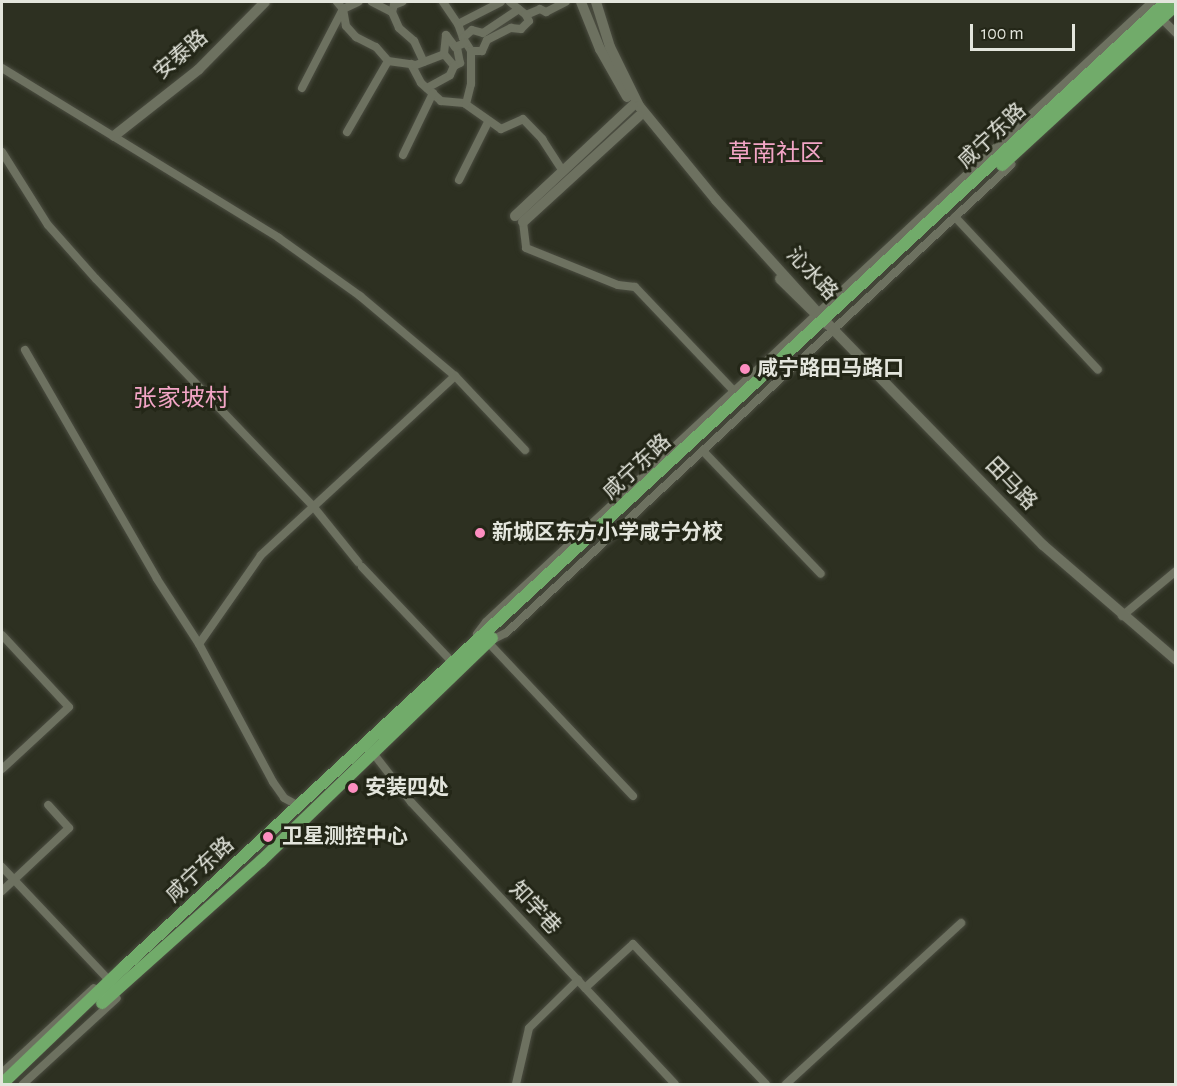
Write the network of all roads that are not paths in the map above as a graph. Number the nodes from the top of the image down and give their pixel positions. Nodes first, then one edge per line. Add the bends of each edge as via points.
1 (266, 2) edge
2 (337, 2) edge
3 (358, 2) edge
4 (375, 2) edge
5 (402, 2) edge
6 (442, 2) edge
7 (501, 2) edge
8 (510, 2) edge
9 (566, 2) edge
10 (581, 2) edge
11 (596, 2) edge
12 (1152, 2) edge
13 (1166, 2) edge
14 (1176, 5) edge
15 (343, 9) junction
16 (1176, 11) edge
17 (392, 12) junction
18 (522, 12) junction
19 (1163, 20) junction
20 (458, 24) junction
21 (1176, 33) edge
22 (485, 36) junction
23 (462, 43) junction
24 (471, 51) junction
25 (444, 54) junction
26 (388, 61) junction
27 (424, 62) junction
28 (411, 64) junction
29 (454, 66) junction
30 (2, 68) edge
31 (302, 88) dead end
32 (430, 91) junction
33 (466, 104) junction
34 (632, 106) junction
35 (639, 116) junction
36 (488, 122) junction
37 (348, 132) dead end
38 (116, 134) junction
39 (2, 152) edge
40 (403, 155) dead end
41 (566, 175) junction
42 (459, 180) dead end
43 (955, 217) junction
44 (519, 219) joint
45 (884, 264) junction
46 (862, 271) junction
47 (824, 320) junction
48 (25, 350) dead end
49 (1098, 370) dead end
50 (455, 376) junction
51 (734, 391) junction
52 (525, 450) dead end
53 (703, 451) junction
54 (313, 506) junction
55 (1176, 571) edge
56 (822, 574) dead end
57 (1122, 616) junction
58 (2, 635) edge
59 (488, 642) junction
60 (199, 644) junction
61 (464, 653) junction
62 (1176, 660) edge
63 (453, 663) junction
64 (374, 753) junction
65 (2, 770) edge
66 (633, 795) dead end
67 (48, 805) dead end
68 (299, 806) junction
69 (2, 867) edge
70 (14, 880) junction
71 (2, 891) edge
72 (961, 923) dead end
73 (128, 972) junction
74 (106, 977) junction
75 (578, 980) junction
76 (585, 988) junction
77 (2, 1073) edge
78 (2, 1084) edge
79 (14, 1084) edge
80 (23, 1084) edge
81 (516, 1084) edge
82 (675, 1084) edge
83 (766, 1084) edge
84 (786, 1084) edge

1 - 38 street, 安泰路 via 199,69
2 - 15 street
3 - 15 street
4 - 17 street
5 - 17 street via 394,5
6 - 20 street
7 - 20 street
8 - 18 street
9 - 18 street via 546,12
10 - 34 street, 沁水路 via 600,50
11 - 47 street, 沁水路 via 609,47 639,106 716,200
12 - 46 street
13 - 45 main road, 咸宁东路
14 - 19 main road, 咸宁东路
15 - 26 street via 346,26 356,37 376,47
15 - 31 street
16 - 19 street
17 - 27 street
18 - 22 street
18 - 22 street via 529,21 521,29
19 - 21 street
19 - 43 street
19 - 47 main road, 咸宁东路
20 - 23 street
22 - 23 street via 472,30
22 - 24 street via 482,51
23 - 24 street
23 - 25 street via 447,35
23 - 29 street via 460,63
24 - 33 street via 471,84
25 - 27 street
25 - 29 street
26 - 28 street
26 - 37 street
27 - 28 street
28 - 32 street
29 - 32 street via 450,75
30 - 38 street
32 - 33 street via 441,101
32 - 40 street
33 - 36 street
34 - 35 street, 沁水路
34 - 41 street
35 - 41 street
35 - 47 street, 沁水路 via 710,203
36 - 41 street via 501,129 523,119
36 - 42 street
38 - 50 street via 279,238 360,296
39 - 54 street via 48,225
41 - 44 street
43 - 47 street
43 - 49 street
44 - 51 street via 526,248 618,285 635,287
45 - 46 main road
45 - 47 main road, 咸宁东路
46 - 47 street
47 - 51 street
47 - 53 street
47 - 57 street, 田马路 via 1043,545
47 - 59 main road, 咸宁东路
47 - 61 main road, 咸宁东路
48 - 60 street via 157,579
50 - 52 street
50 - 54 street
51 - 61 street via 486,622
53 - 56 street
53 - 59 street via 506,633
54 - 60 street via 261,555
54 - 63 street via 360,564
55 - 57 street
57 - 62 street, 田马路
58 - 65 street via 69,707
59 - 64 main road, 咸宁东路
59 - 66 street
60 - 68 street via 273,782 284,798
61 - 63 main road, 咸宁东路
63 - 68 main road, 咸宁东路
64 - 73 main road, 咸宁东路
64 - 75 street, 知学巷 via 411,802
67 - 70 street via 69,828
68 - 73 main road, 咸宁东路
69 - 70 street
70 - 71 street
70 - 74 street
72 - 84 street
73 - 74 street
73 - 78 main road, 咸宁东路
73 - 79 main road, 咸宁东路
73 - 80 street via 117,997
74 - 77 street
75 - 76 street, 知学巷
75 - 81 street via 529,1028
76 - 82 street, 知学巷
76 - 83 street via 633,944

